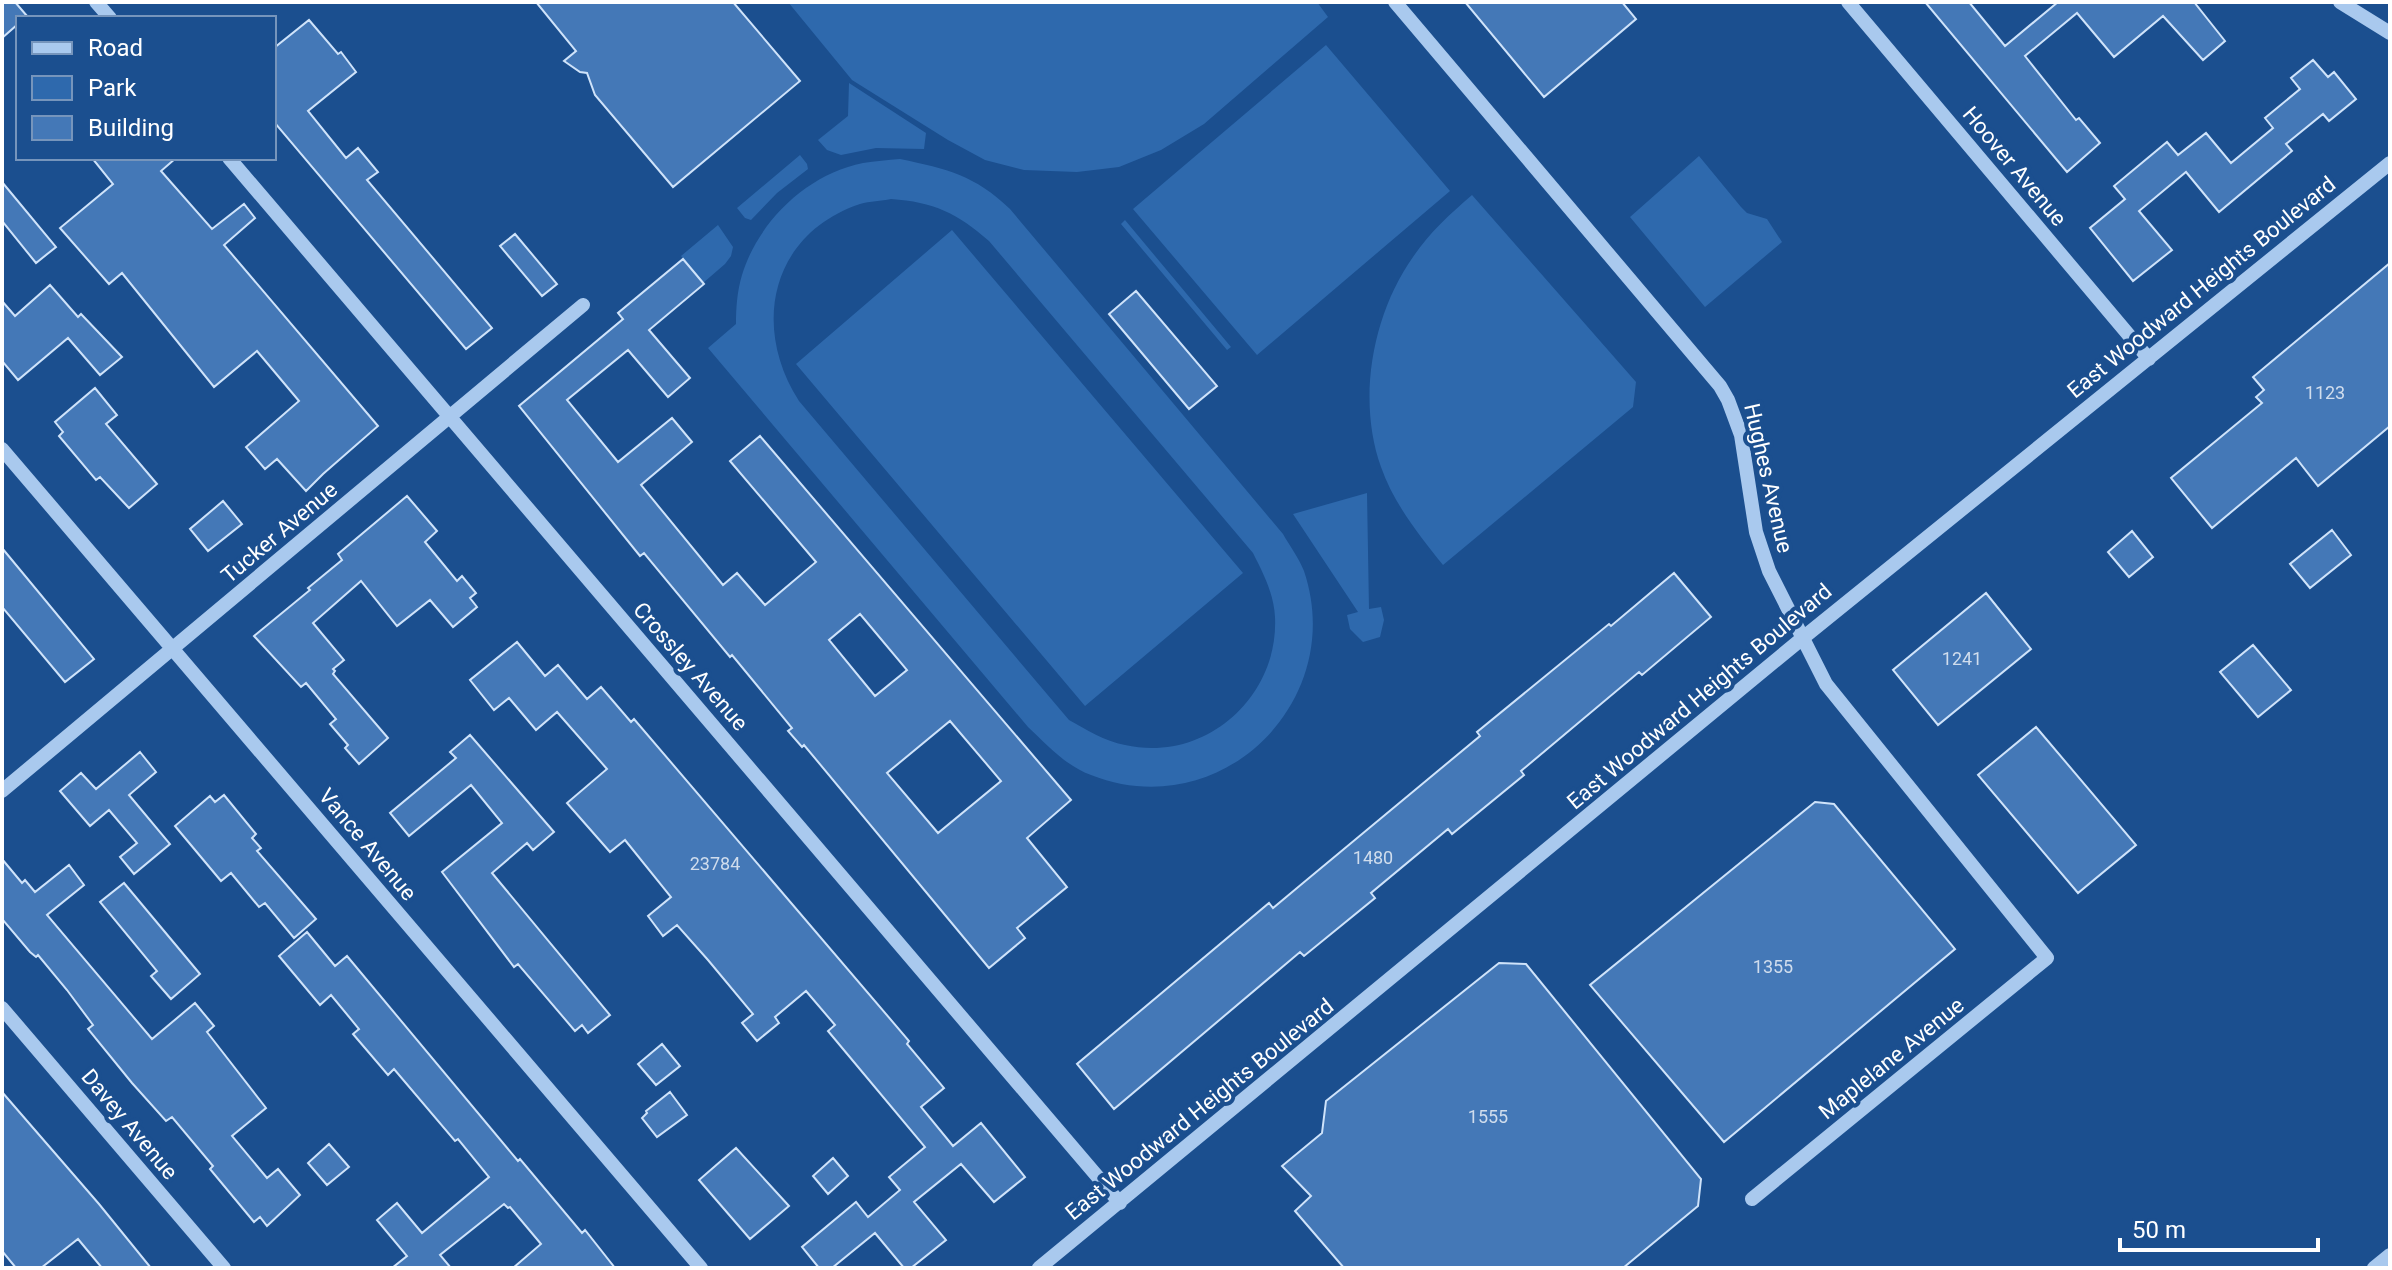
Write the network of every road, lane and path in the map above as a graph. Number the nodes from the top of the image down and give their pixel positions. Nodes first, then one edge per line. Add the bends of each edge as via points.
1 (1395, 2) edge
2 (1848, 2) edge
3 (2340, 2) edge
4 (2390, 33) edge
5 (231, 160) edge
6 (2390, 163) edge
7 (583, 305) dead end
8 (2149, 359) junction
9 (450, 418) junction
10 (2, 449) edge
11 (1804, 637) junction
12 (173, 649) junction
13 (2, 791) edge
14 (2039, 948) joint
15 (2, 1008) edge
16 (1752, 1199) dead end
17 (1120, 1203) junction
18 (2390, 1255) edge
19 (224, 1268) edge
20 (701, 1268) edge
21 (1039, 1268) edge
22 (2374, 1268) edge

1 - 11 street, Hughes Avenue via 1720,386 1741,435 1756,532 1769,571
2 - 8 street, Hoover Avenue
3 - 4 street
5 - 9 street, Crossley Avenue
6 - 8 street, East Woodward Heights Boulevard
7 - 9 street, Tucker Avenue
8 - 11 street, East Woodward Heights Boulevard
9 - 12 street, Tucker Avenue
9 - 17 street, Crossley Avenue
10 - 12 street, Vance Avenue
11 - 14 street, Hughes Avenue via 1826,684
11 - 17 street, East Woodward Heights Boulevard
12 - 13 street, Tucker Avenue
12 - 20 street, Vance Avenue
14 - 16 street, Maplelane Avenue via 2047,958
15 - 19 street, Davey Avenue
17 - 21 street, East Woodward Heights Boulevard
18 - 22 street

